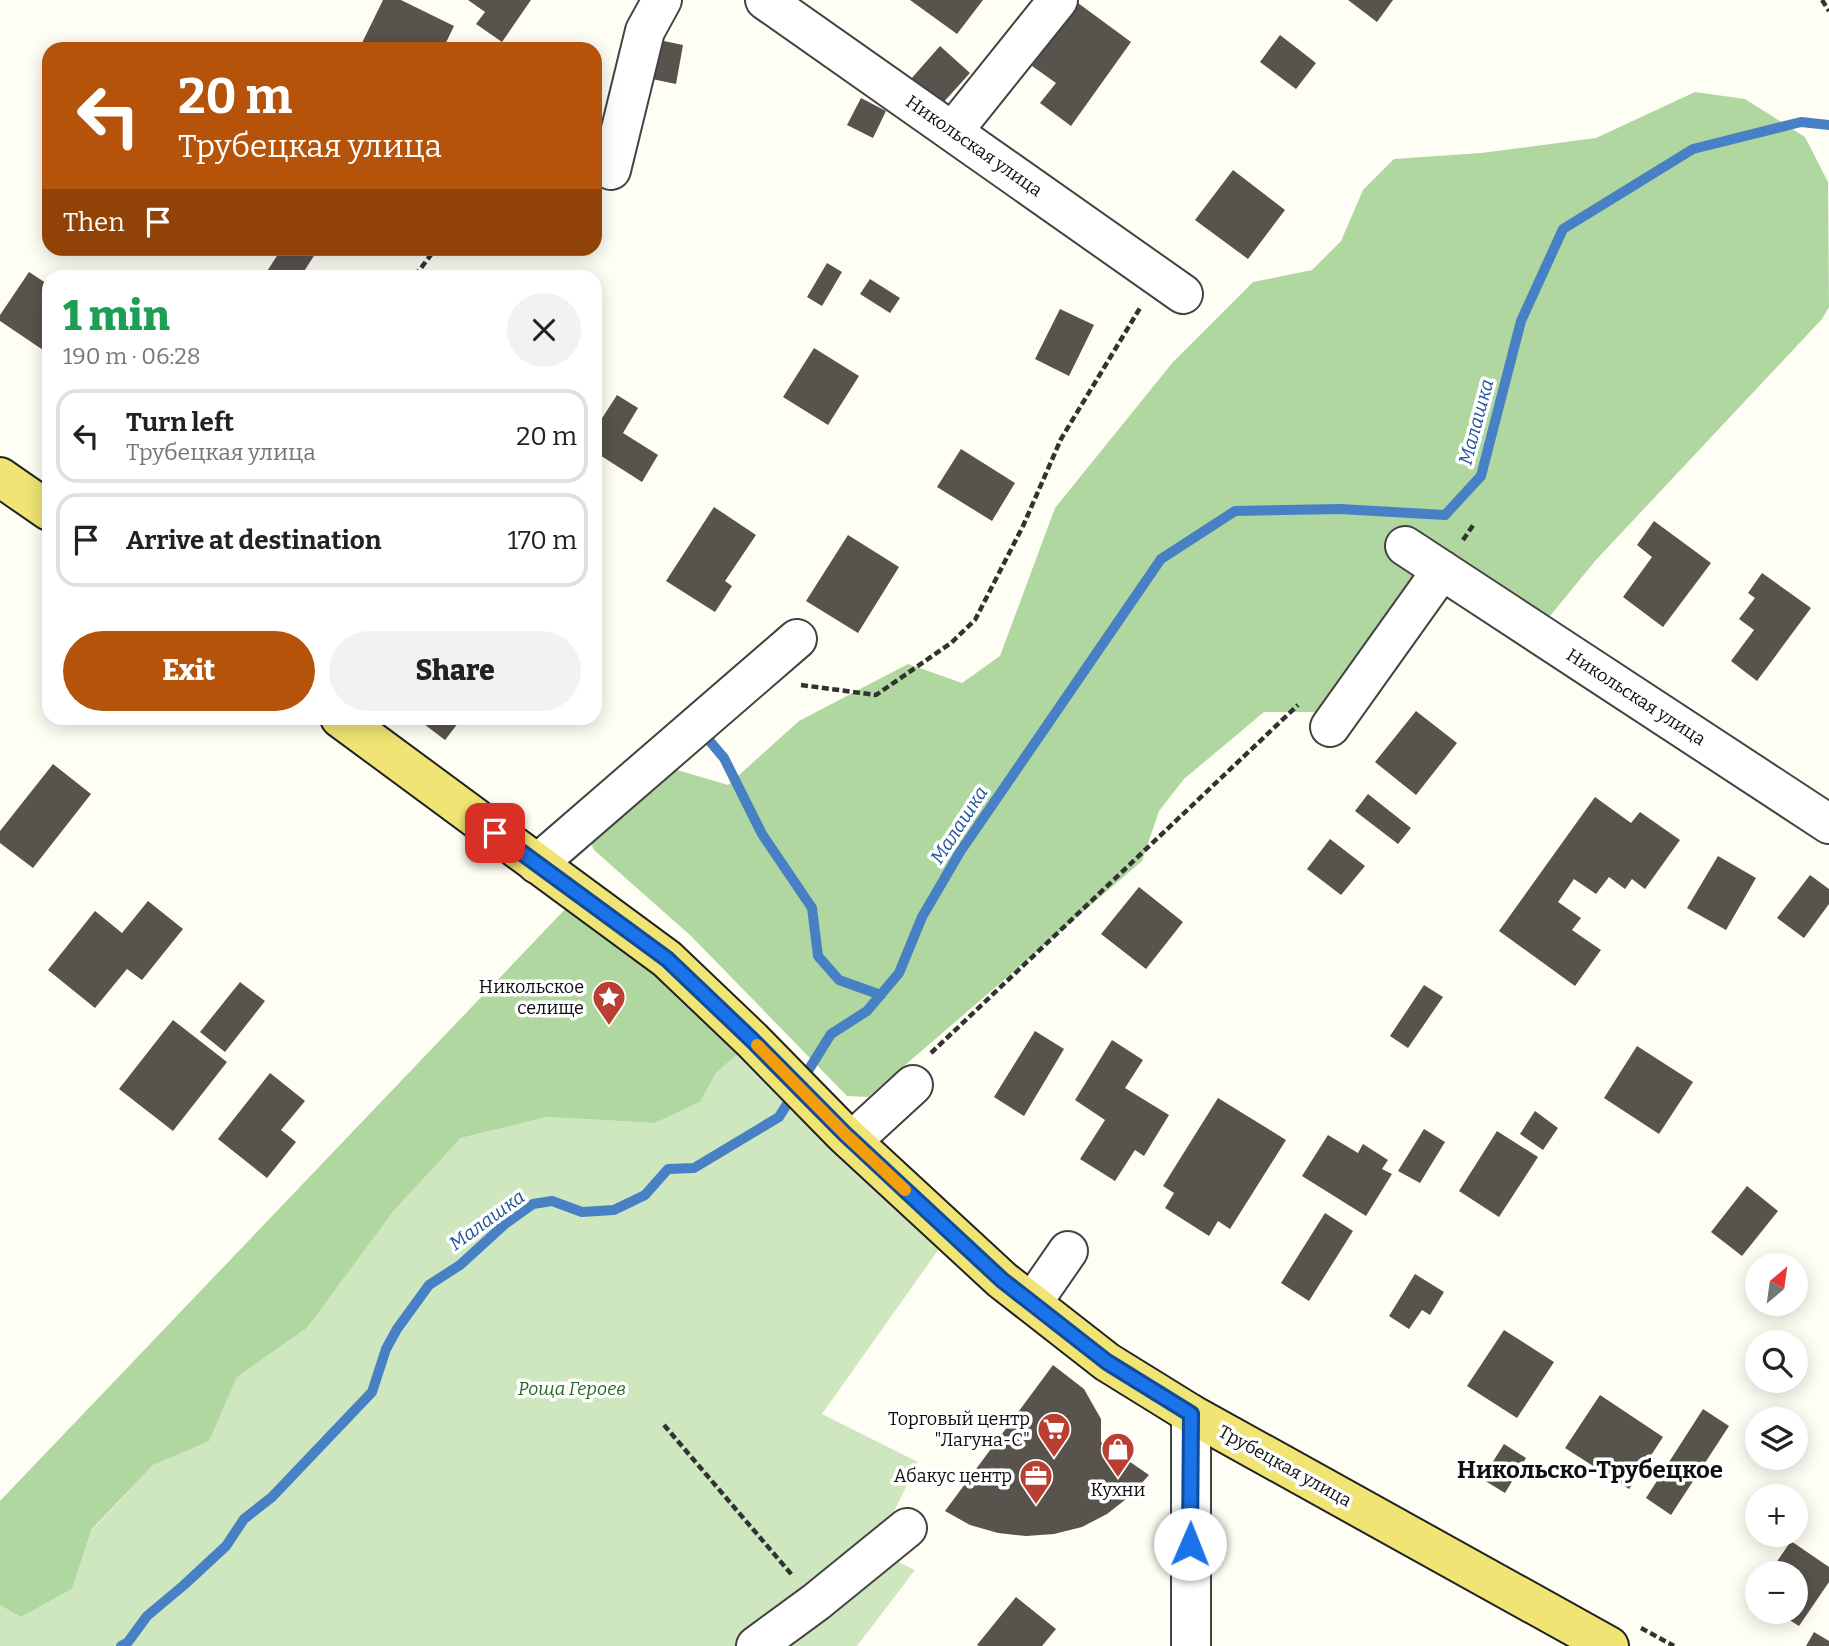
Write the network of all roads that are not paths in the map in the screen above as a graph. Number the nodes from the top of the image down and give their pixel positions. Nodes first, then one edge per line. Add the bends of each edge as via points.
1 (662, 0) edge
2 (765, 0) edge
3 (1058, 0) edge
4 (953, 131) junction
5 (602, 163) edge
6 (1171, 285) road end
7 (0, 477) edge
8 (42, 506) edge
9 (1405, 546) dead end
10 (1442, 570) junction
11 (797, 639) dead end
12 (1334, 721) road end
13 (349, 725) edge
14 (1829, 824) edge
15 (537, 864) junction
16 (917, 1073) road end
17 (848, 1138) junction
18 (1068, 1251) dead end
19 (1032, 1303) junction
20 (1191, 1414) junction
21 (907, 1528) dead end
22 (756, 1646) edge
23 (1191, 1646) edge
24 (1609, 1646) edge

1 - 5 street via 645,32 611,170
2 - 4 street, Никольская улица
3 - 4 street
4 - 6 street, Никольская улица
7 - 8 main road
9 - 10 street, Никольская улица
10 - 12 street
10 - 14 street, Никольская улица
11 - 15 street
13 - 15 main road, Трубецкая улица
15 - 17 main road, Трубецкая улица via 667,959
16 - 17 street
17 - 19 main road, Трубецкая улица
18 - 19 street
19 - 20 main road, Трубецкая улица via 1107,1362
20 - 23 street
20 - 24 main road, Трубецкая улица
21 - 22 street

